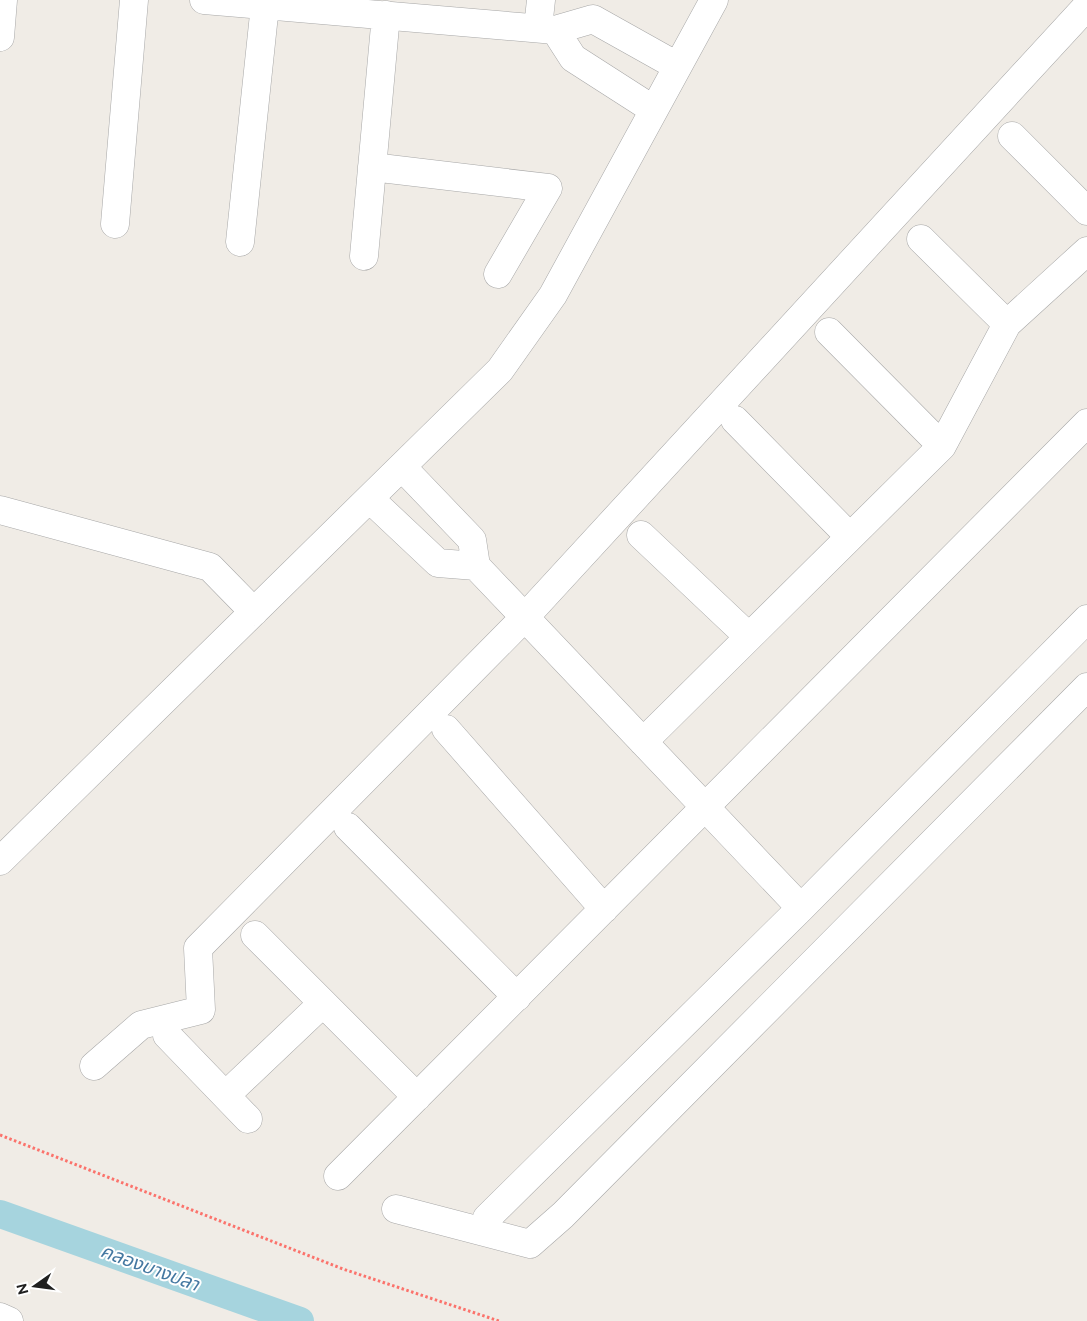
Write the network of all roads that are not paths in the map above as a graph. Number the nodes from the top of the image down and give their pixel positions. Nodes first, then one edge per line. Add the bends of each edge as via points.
1 (3, 0) edge
2 (134, 0) edge
3 (204, 0) edge
4 (541, 0) edge
5 (714, 0) edge
6 (266, 5) junction
7 (1087, 6) edge
8 (386, 15) junction
9 (546, 29) junction
10 (0, 37) edge
11 (677, 66) junction
12 (654, 110) junction
13 (1012, 136) dead end
14 (372, 167) junction
15 (1087, 211) edge
16 (115, 224) dead end
17 (921, 239) dead end
18 (240, 242) dead end
19 (1087, 252) edge
20 (364, 256) dead end
21 (498, 274) dead end
22 (1007, 324) junction
23 (829, 332) dead end
24 (735, 420) dead end
25 (1087, 424) edge
26 (942, 446) junction
27 (402, 467) junction
28 (370, 499) junction
29 (0, 510) edge
30 (642, 535) dead end
31 (850, 537) junction
32 (476, 566) junction
33 (254, 612) junction
34 (524, 617) junction
35 (1087, 619) edge
36 (749, 637) junction
37 (1087, 687) edge
38 (446, 730) dead end
39 (643, 742) junction
40 (705, 807) junction
41 (348, 827) dead end
42 (0, 861) edge
43 (801, 908) junction
44 (604, 909) junction
45 (255, 935) dead end
46 (517, 997) junction
47 (323, 1002) junction
48 (167, 1035) dead end
49 (94, 1066) dead end
50 (226, 1095) junction
51 (417, 1097) junction
52 (248, 1119) dead end
53 (338, 1176) dead end
54 (396, 1209) dead end
55 (487, 1218) dead end
56 (0, 1318) edge
57 (9, 1321) edge

1 - 10 street
2 - 16 street
3 - 6 street
4 - 9 street
5 - 11 street
6 - 8 street
6 - 18 street
7 - 34 street
8 - 9 street
8 - 14 street
9 - 11 street via 593,18
9 - 12 street via 572,58
11 - 12 street
12 - 27 street via 553,295 532,327 500,370
13 - 15 street
14 - 20 street
14 - 21 street via 548,188
17 - 22 street
19 - 22 street
22 - 26 street
23 - 26 street
24 - 31 street
25 - 40 street
26 - 31 street
27 - 28 street
27 - 32 street via 472,540
28 - 32 street via 438,563
28 - 33 street
29 - 33 street via 210,567
30 - 36 street
31 - 36 street
32 - 34 street
33 - 42 street
34 - 39 street
34 - 49 street via 198,948 201,1010 140,1025
35 - 43 street
36 - 39 street
37 - 54 street via 570,1208 530,1244
38 - 44 street
39 - 40 street
40 - 43 street
40 - 44 street
41 - 46 street
43 - 55 street
44 - 46 street
45 - 47 street
46 - 51 street
47 - 50 street
47 - 51 street
48 - 50 street
50 - 52 street
51 - 53 street
56 - 57 street

